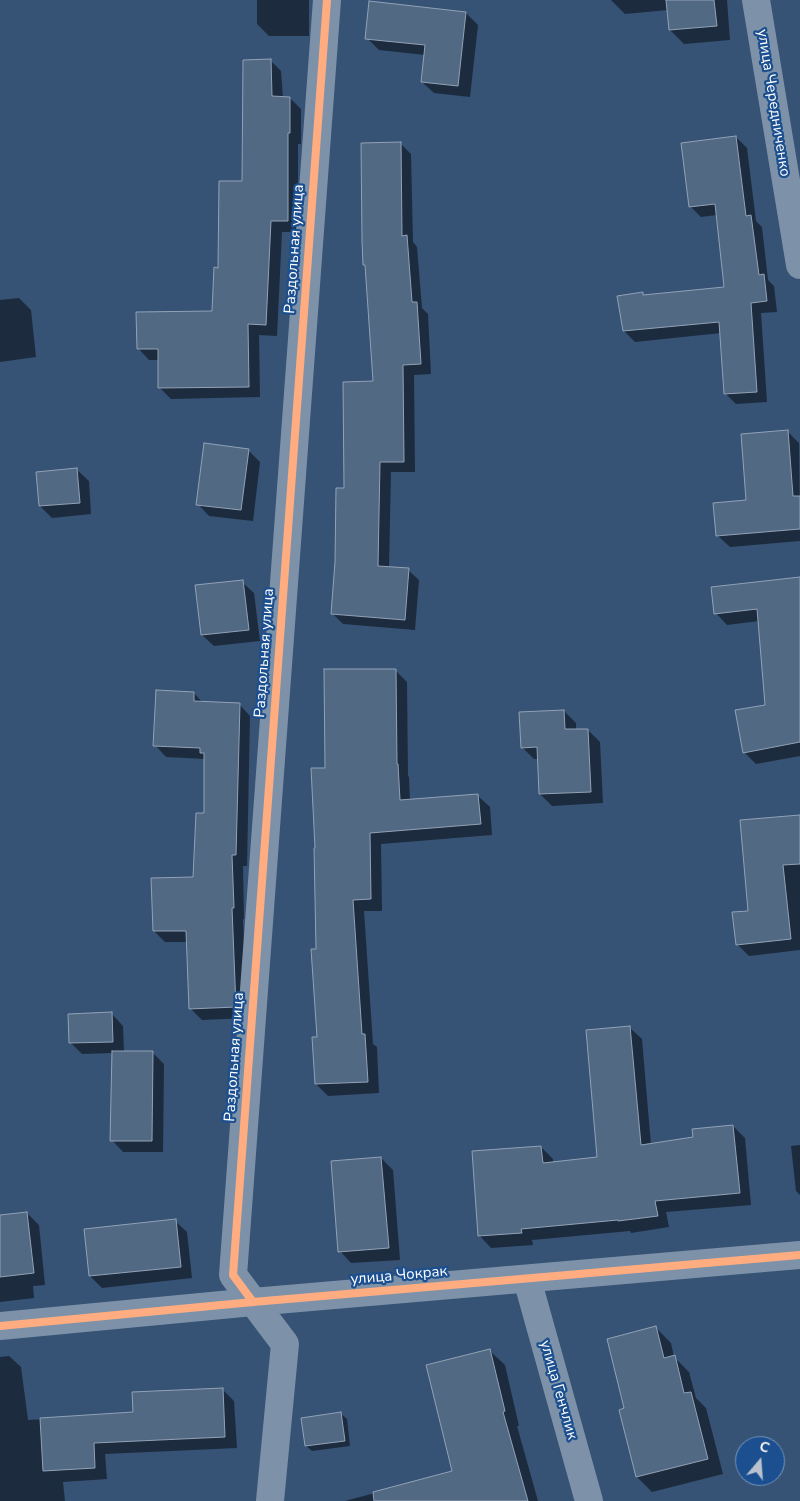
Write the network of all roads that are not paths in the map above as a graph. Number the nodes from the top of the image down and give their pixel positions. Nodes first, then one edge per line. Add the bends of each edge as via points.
1 (327, 0) edge
2 (756, 0) edge
3 (800, 265) edge
4 (800, 1255) edge
5 (527, 1279) junction
6 (253, 1302) junction
7 (0, 1326) edge
8 (270, 1501) edge
9 (589, 1501) edge

1 - 6 street, Раздольная улица via 233,1275
2 - 3 street, улица Чередниченко
4 - 5 street, улица Чокрак
5 - 6 street, улица Чокрак
5 - 9 street, улица Генчлик
6 - 7 street, улица Чокрак
6 - 8 street, Раздольная улица via 285,1344

